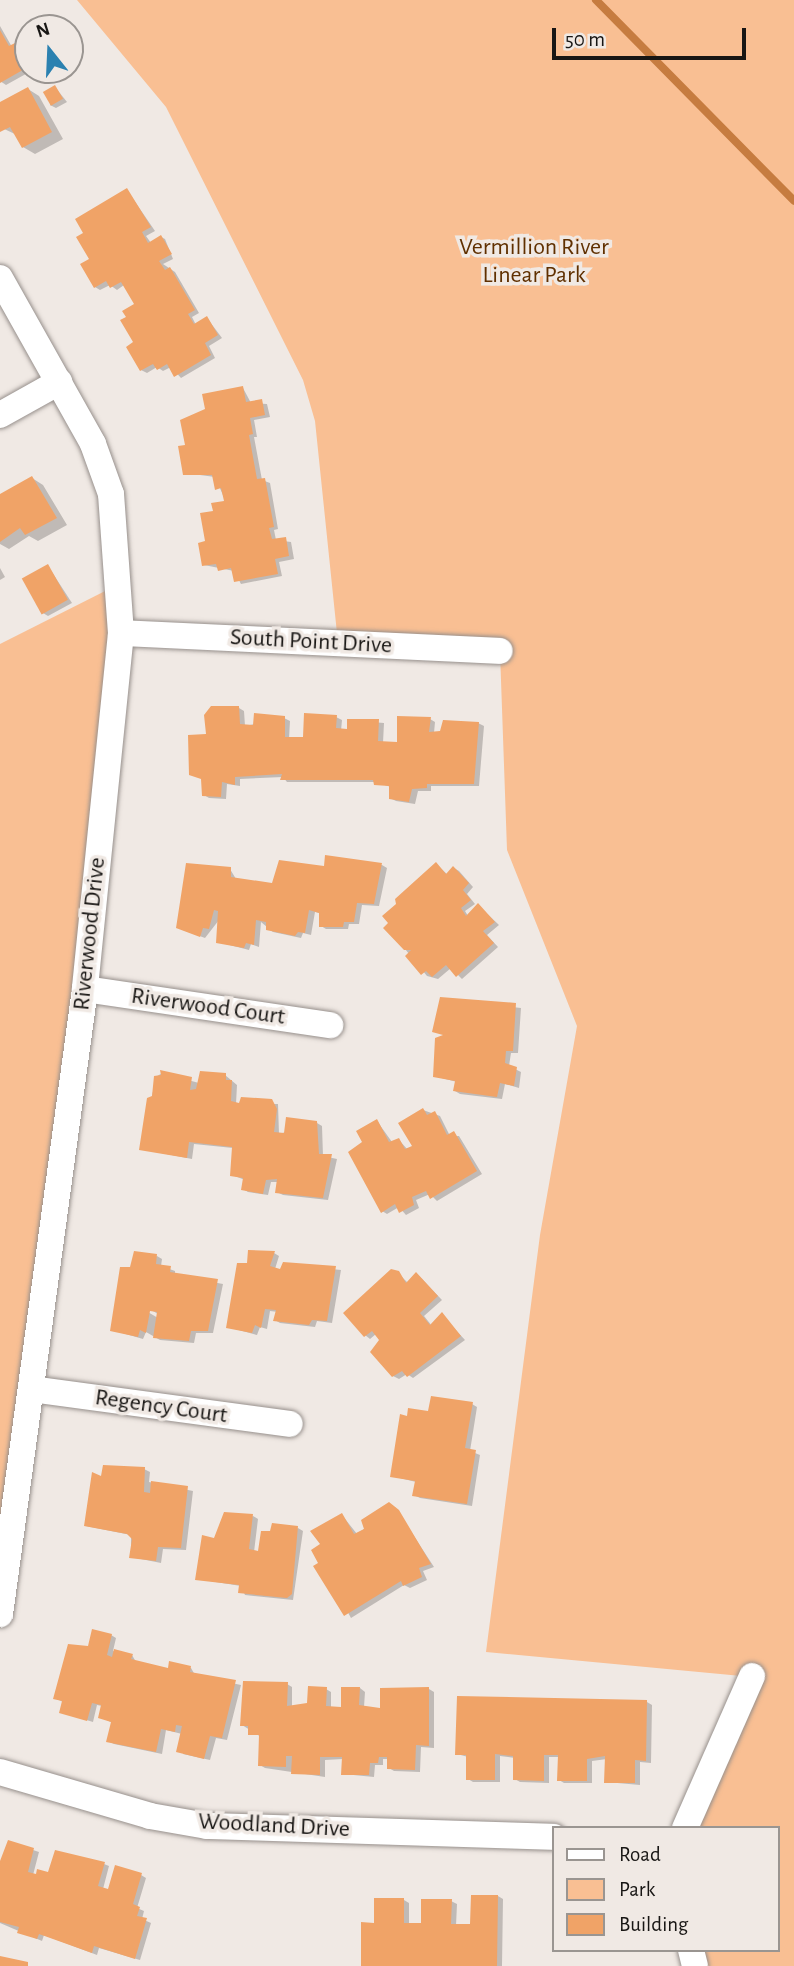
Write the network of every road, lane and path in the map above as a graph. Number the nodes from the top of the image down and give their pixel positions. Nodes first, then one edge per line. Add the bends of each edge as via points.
1 (0, 278) edge
2 (59, 382) junction
3 (0, 415) edge
4 (121, 633) junction
5 (500, 651) dead end
6 (85, 989) junction
7 (330, 1025) dead end
8 (32, 1389) junction
9 (290, 1424) dead end
10 (0, 1614) edge
11 (752, 1676) dead end
12 (0, 1772) edge
13 (686, 1826) edge
14 (552, 1837) edge

1 - 2 street, Riverwood Drive
2 - 3 street
2 - 4 street, Riverwood Drive via 93,444 111,494
4 - 5 street, South Point Drive
4 - 6 street, Riverwood Drive
6 - 7 street, Riverwood Court
6 - 8 street, Riverwood Drive
8 - 9 street, Regency Court
8 - 10 street, Riverwood Drive
11 - 13 street
12 - 14 street, Woodland Drive via 150,1816 207,1826

